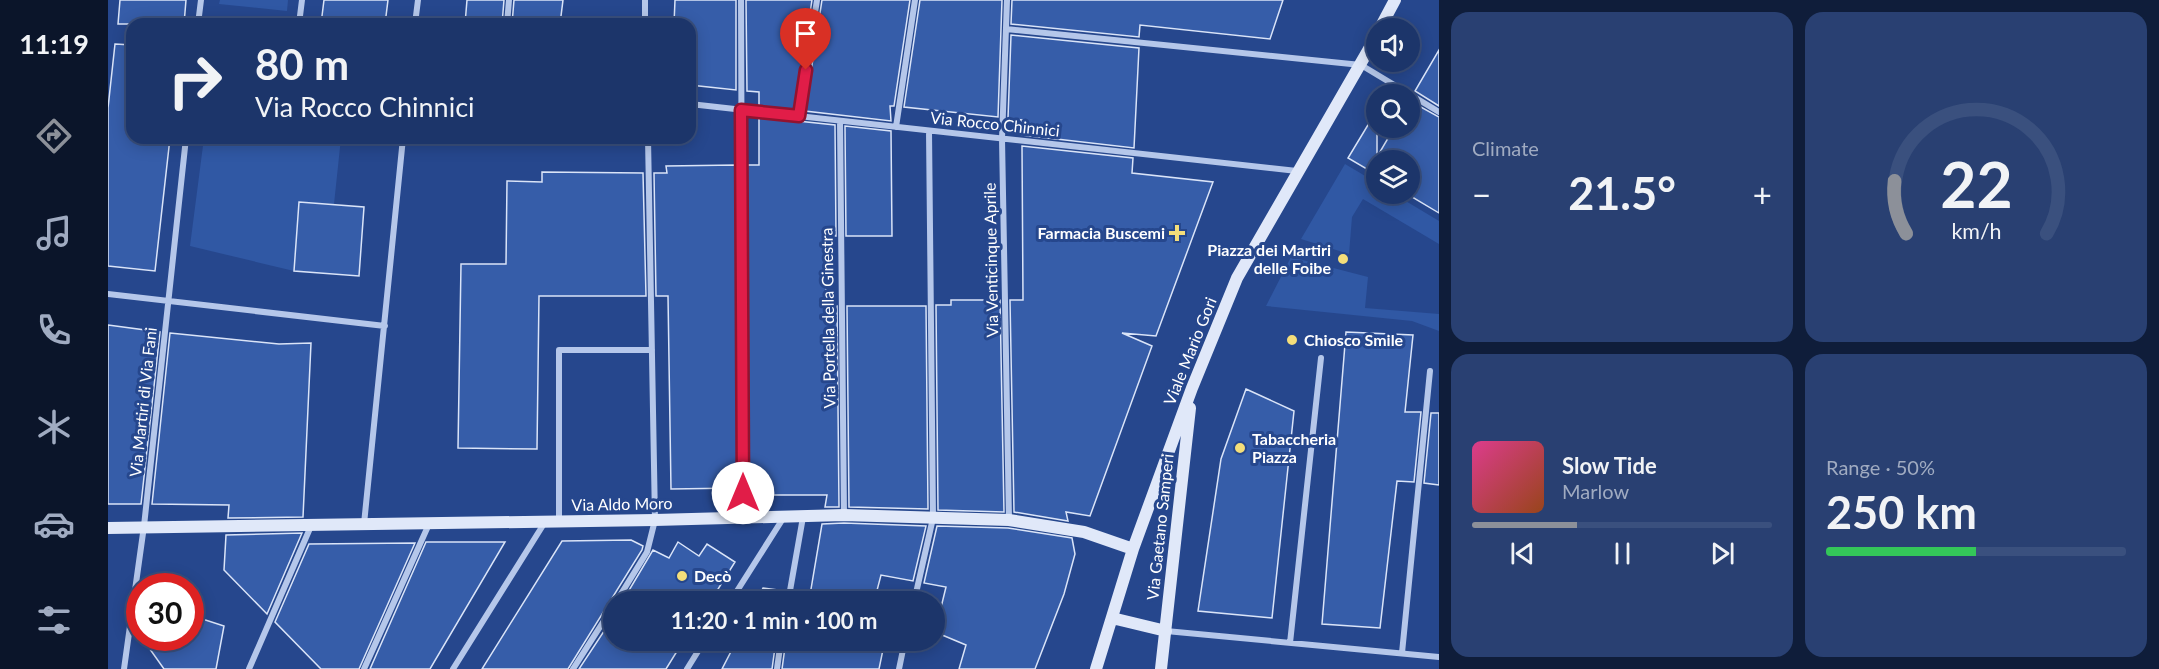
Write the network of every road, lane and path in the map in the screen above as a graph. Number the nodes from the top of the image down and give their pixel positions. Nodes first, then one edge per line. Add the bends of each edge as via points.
1 (201, 0) edge
2 (302, 0) edge
3 (418, 0) edge
4 (509, 0) edge
5 (645, 0) edge
6 (741, 0) edge
7 (817, 0) edge
8 (915, 0) edge
9 (1007, 0) edge
10 (1395, 0) edge
11 (199, 18) edge
12 (300, 18) edge
13 (416, 18) edge
14 (508, 18) edge
15 (645, 18) edge
16 (1385, 18) edge
17 (1006, 29) junction
18 (1366, 56) edge
19 (1361, 65) junction
20 (696, 105) edge
21 (741, 110) junction
22 (1439, 112) edge
23 (799, 116) junction
24 (840, 121) junction
25 (896, 127) junction
26 (929, 131) junction
27 (1002, 139) junction
28 (185, 144) edge
29 (403, 144) edge
30 (648, 144) edge
31 (1297, 171) junction
32 (108, 294) edge
33 (168, 301) junction
34 (385, 326) junction
35 (652, 350) junction
36 (1321, 358) dead end
37 (1430, 371) dead end
38 (1192, 388) junction
39 (844, 515) junction
40 (743, 517) junction
41 (783, 517) junction
42 (803, 517) junction
43 (933, 518) junction
44 (655, 520) junction
45 (1009, 520) junction
46 (545, 522) junction
47 (559, 522) junction
48 (429, 524) junction
49 (364, 525) junction
50 (144, 526) junction
51 (311, 526) junction
52 (108, 528) edge
53 (1133, 549) junction
54 (623, 591) edge
55 (737, 591) edge
56 (790, 591) edge
57 (916, 591) edge
58 (1112, 618) junction
59 (603, 622) edge
60 (1166, 631) junction
61 (1290, 643) junction
62 (698, 651) edge
63 (780, 651) edge
64 (903, 651) edge
65 (1402, 653) junction
66 (1439, 657) edge
67 (124, 669) edge
68 (249, 669) edge
69 (364, 669) edge
70 (453, 669) edge
71 (573, 669) edge
72 (687, 669) edge
73 (777, 669) edge
74 (899, 669) edge
75 (1096, 669) edge
76 (1161, 669) edge

1 - 11 street
2 - 12 street
3 - 13 street
4 - 14 street
5 - 15 street
6 - 21 street
7 - 23 street
8 - 25 street
9 - 17 street, Via Venticinque Aprile
10 - 16 main road
17 - 19 street
17 - 27 street, Via Venticinque Aprile
18 - 19 main road, Viale Mario Gori
19 - 22 street
19 - 31 main road, Viale Mario Gori
20 - 21 street, Via Rocco Chinnici
21 - 23 street, Via Rocco Chinnici
21 - 40 street
23 - 24 street, Via Rocco Chinnici
24 - 25 street, Via Rocco Chinnici
24 - 39 street, Via Portella della Ginestra
25 - 26 street, Via Rocco Chinnici
26 - 27 street, Via Rocco Chinnici
26 - 43 street
27 - 31 street, Via Rocco Chinnici
27 - 45 street, Via Venticinque Aprile
28 - 33 street, Via Martiri di Via Fani
29 - 34 street
30 - 35 street
31 - 38 main road, Viale Mario Gori via 1237,278
32 - 33 street
33 - 34 street
33 - 50 street, Via Martiri di Via Fani
34 - 49 street
35 - 44 street
35 - 47 street via 559,350
36 - 61 street
37 - 65 street
38 - 53 main road, Viale Mario Gori
38 - 60 main road, Via Gaetano Samperi
39 - 42 main road, Via Aldo Moro
39 - 43 main road, Via Aldo Moro
40 - 41 main road, Via Aldo Moro
40 - 44 main road, Via Aldo Moro
41 - 42 main road, Via Aldo Moro
41 - 55 street
42 - 56 street
43 - 45 main road, Via Aldo Moro
43 - 57 street
44 - 47 main road, Via Aldo Moro
44 - 54 street via 647,552
45 - 53 main road, Via Aldo Moro via 1084,532
46 - 47 main road, Via Aldo Moro
46 - 48 main road, Via Aldo Moro
46 - 70 street
48 - 49 main road, Via Aldo Moro
48 - 69 street
49 - 51 main road, Via Aldo Moro
50 - 51 main road, Via Aldo Moro
50 - 52 main road, Via Aldo Moro
50 - 67 street, Via Martiri di Via Fani
51 - 68 street
53 - 58 main road, Viale Mario Gori
58 - 60 main road
58 - 75 main road, Viale Mario Gori
59 - 71 street
60 - 61 street
60 - 76 main road, Via Gaetano Samperi
61 - 65 street
62 - 72 street
63 - 73 street
64 - 74 street
65 - 66 street

